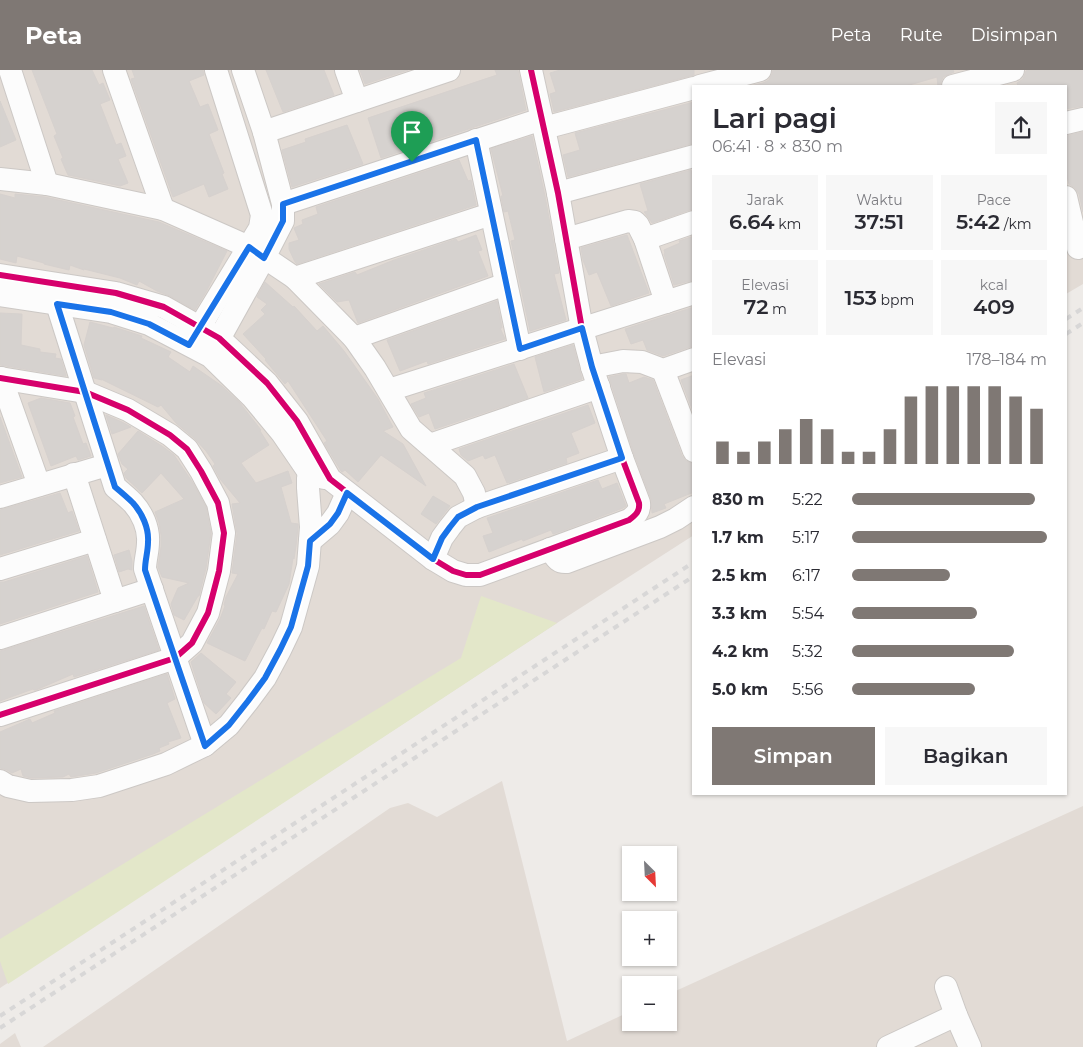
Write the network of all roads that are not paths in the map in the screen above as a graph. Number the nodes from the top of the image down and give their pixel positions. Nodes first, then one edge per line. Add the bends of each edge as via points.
1 (10, 70) edge
2 (114, 70) edge
3 (216, 70) edge
4 (243, 70) edge
5 (346, 70) edge
6 (449, 70) edge
7 (531, 70) edge
8 (760, 70) edge
9 (1014, 70) edge
10 (967, 81) edge
11 (705, 85) edge
12 (692, 88) edge
13 (356, 101) junction
14 (1083, 119) edge
15 (543, 124) junction
16 (1067, 124) edge
17 (264, 132) junction
18 (476, 140) junction
19 (692, 157) edge
20 (0, 179) edge
21 (47, 184) junction
22 (558, 192) junction
23 (1067, 201) edge
24 (283, 204) junction
25 (163, 209) junction
26 (491, 214) junction
27 (692, 223) edge
28 (566, 239) junction
29 (645, 239) junction
30 (1078, 248) dead end
31 (256, 252) junction
32 (0, 274) edge
33 (295, 278) junction
34 (506, 284) junction
35 (692, 294) edge
36 (0, 295) edge
37 (666, 302) junction
38 (57, 304) junction
39 (582, 328) junction
40 (354, 338) junction
41 (204, 341) junction
42 (520, 349) junction
43 (692, 360) edge
44 (663, 370) junction
45 (596, 377) junction
46 (0, 378) edge
47 (389, 390) junction
48 (85, 392) junction
49 (430, 445) junction
50 (692, 446) edge
51 (622, 458) junction
52 (108, 465) junction
53 (74, 474) junction
54 (327, 478) junction
55 (39, 485) junction
56 (0, 497) edge
57 (477, 507) junction
58 (692, 508) edge
59 (95, 540) junction
60 (310, 541) junction
61 (550, 549) junction
62 (433, 559) junction
63 (0, 569) edge
64 (152, 588) junction
65 (115, 601) junction
66 (0, 638) edge
67 (175, 658) junction
68 (0, 715) edge
69 (205, 746) junction
70 (0, 781) edge
71 (946, 987) dead end
72 (956, 1015) junction
73 (888, 1047) edge
74 (970, 1047) edge

1 - 21 street
2 - 25 street
3 - 31 street via 262,215
4 - 17 street
5 - 13 street
6 - 13 street
7 - 15 street
8 - 11 street
9 - 10 street
12 - 15 street
13 - 17 street
14 - 16 street
15 - 18 street
15 - 22 street
17 - 24 street
18 - 24 street
18 - 26 street
19 - 22 street
20 - 21 street
21 - 25 street
22 - 28 street
23 - 30 street
24 - 31 street via 283,221
25 - 31 street
26 - 33 street
26 - 34 street
27 - 29 street
28 - 29 street via 628,220 638,225
28 - 39 street
29 - 37 street
31 - 33 street
31 - 41 street
32 - 41 street via 116,293 164,307
33 - 40 street
34 - 40 street
34 - 42 street
35 - 37 street
36 - 38 street
37 - 39 street
38 - 41 street via 111,312
38 - 48 street
39 - 42 street
39 - 45 street
40 - 47 street
41 - 54 street via 282,433
42 - 47 street
43 - 44 street
44 - 45 street via 642,362 623,360
44 - 50 street
45 - 49 street
45 - 51 street
46 - 48 street
46 - 55 street
47 - 49 street via 411,429
48 - 52 street
48 - 67 street via 128,410 187,448 218,502 224,533 219,571 208,613 192,643
49 - 57 street via 465,476
51 - 57 street
51 - 61 street via 639,503 637,513 629,520
52 - 53 street
52 - 64 street via 115,487 133,502 144,519 149,540 145,570
53 - 55 street
53 - 59 street
54 - 60 street via 338,513
54 - 60 street via 308,478
54 - 62 street
55 - 56 street
57 - 62 street via 458,517 442,538
58 - 61 street via 660,528 567,562 558,561
59 - 63 street
59 - 65 street
60 - 69 street via 308,566 291,627 280,650 248,701 229,725
61 - 62 street via 480,575 454,571
64 - 65 street
64 - 67 street
65 - 66 street
67 - 68 street
67 - 69 street
69 - 70 street via 158,767 98,786 30,791
71 - 72 street
72 - 73 street
72 - 74 street

